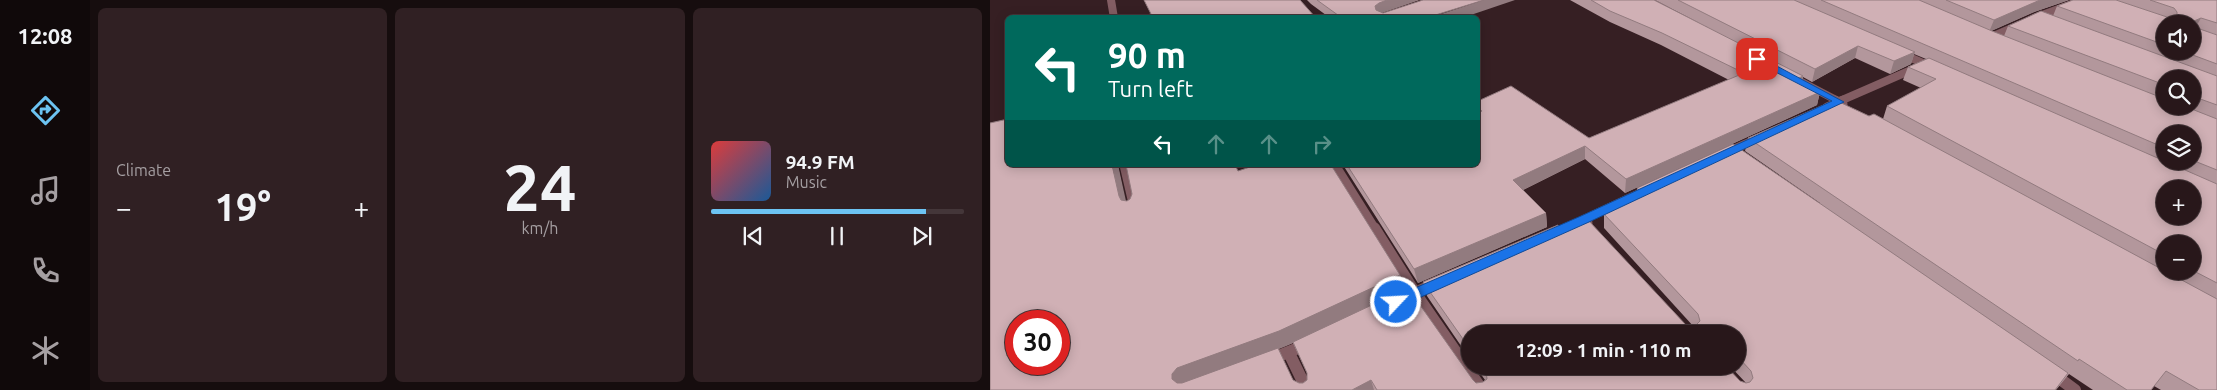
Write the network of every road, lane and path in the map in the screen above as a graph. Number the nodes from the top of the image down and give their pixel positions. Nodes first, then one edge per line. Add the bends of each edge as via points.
1 (1111, 0) edge
2 (2082, 0) edge
3 (1114, 15) edge
4 (2036, 17) junction
5 (2054, 23) edge
6 (1998, 42) edge
7 (1888, 48) edge
8 (1788, 75) edge
9 (1839, 102) junction
10 (1821, 110) edge
11 (1856, 111) edge
12 (1768, 134) edge
13 (1748, 162) edge
14 (1124, 167) edge
15 (1336, 167) edge
16 (1663, 183) edge
17 (1134, 210) edge
18 (1585, 219) junction
19 (1558, 231) edge
20 (1598, 233) edge
21 (1450, 278) edge
22 (1414, 293) junction
23 (1388, 306) edge
24 (1316, 340) edge
25 (1289, 353) junction
26 (1262, 363) edge
27 (2043, 367) edge
28 (1307, 390) edge
29 (1482, 390) edge
30 (2076, 390) edge

1 - 3 street
2 - 4 street
4 - 5 street
4 - 6 street via 1986,36
7 - 9 street via 1929,66
8 - 9 street
9 - 10 street
9 - 11 street
12 - 13 street via 1728,152
14 - 17 street
15 - 22 street
16 - 18 street
18 - 19 street
18 - 20 street
21 - 22 street
22 - 23 street
22 - 29 street
24 - 25 street
25 - 26 street
25 - 28 street
27 - 30 street

